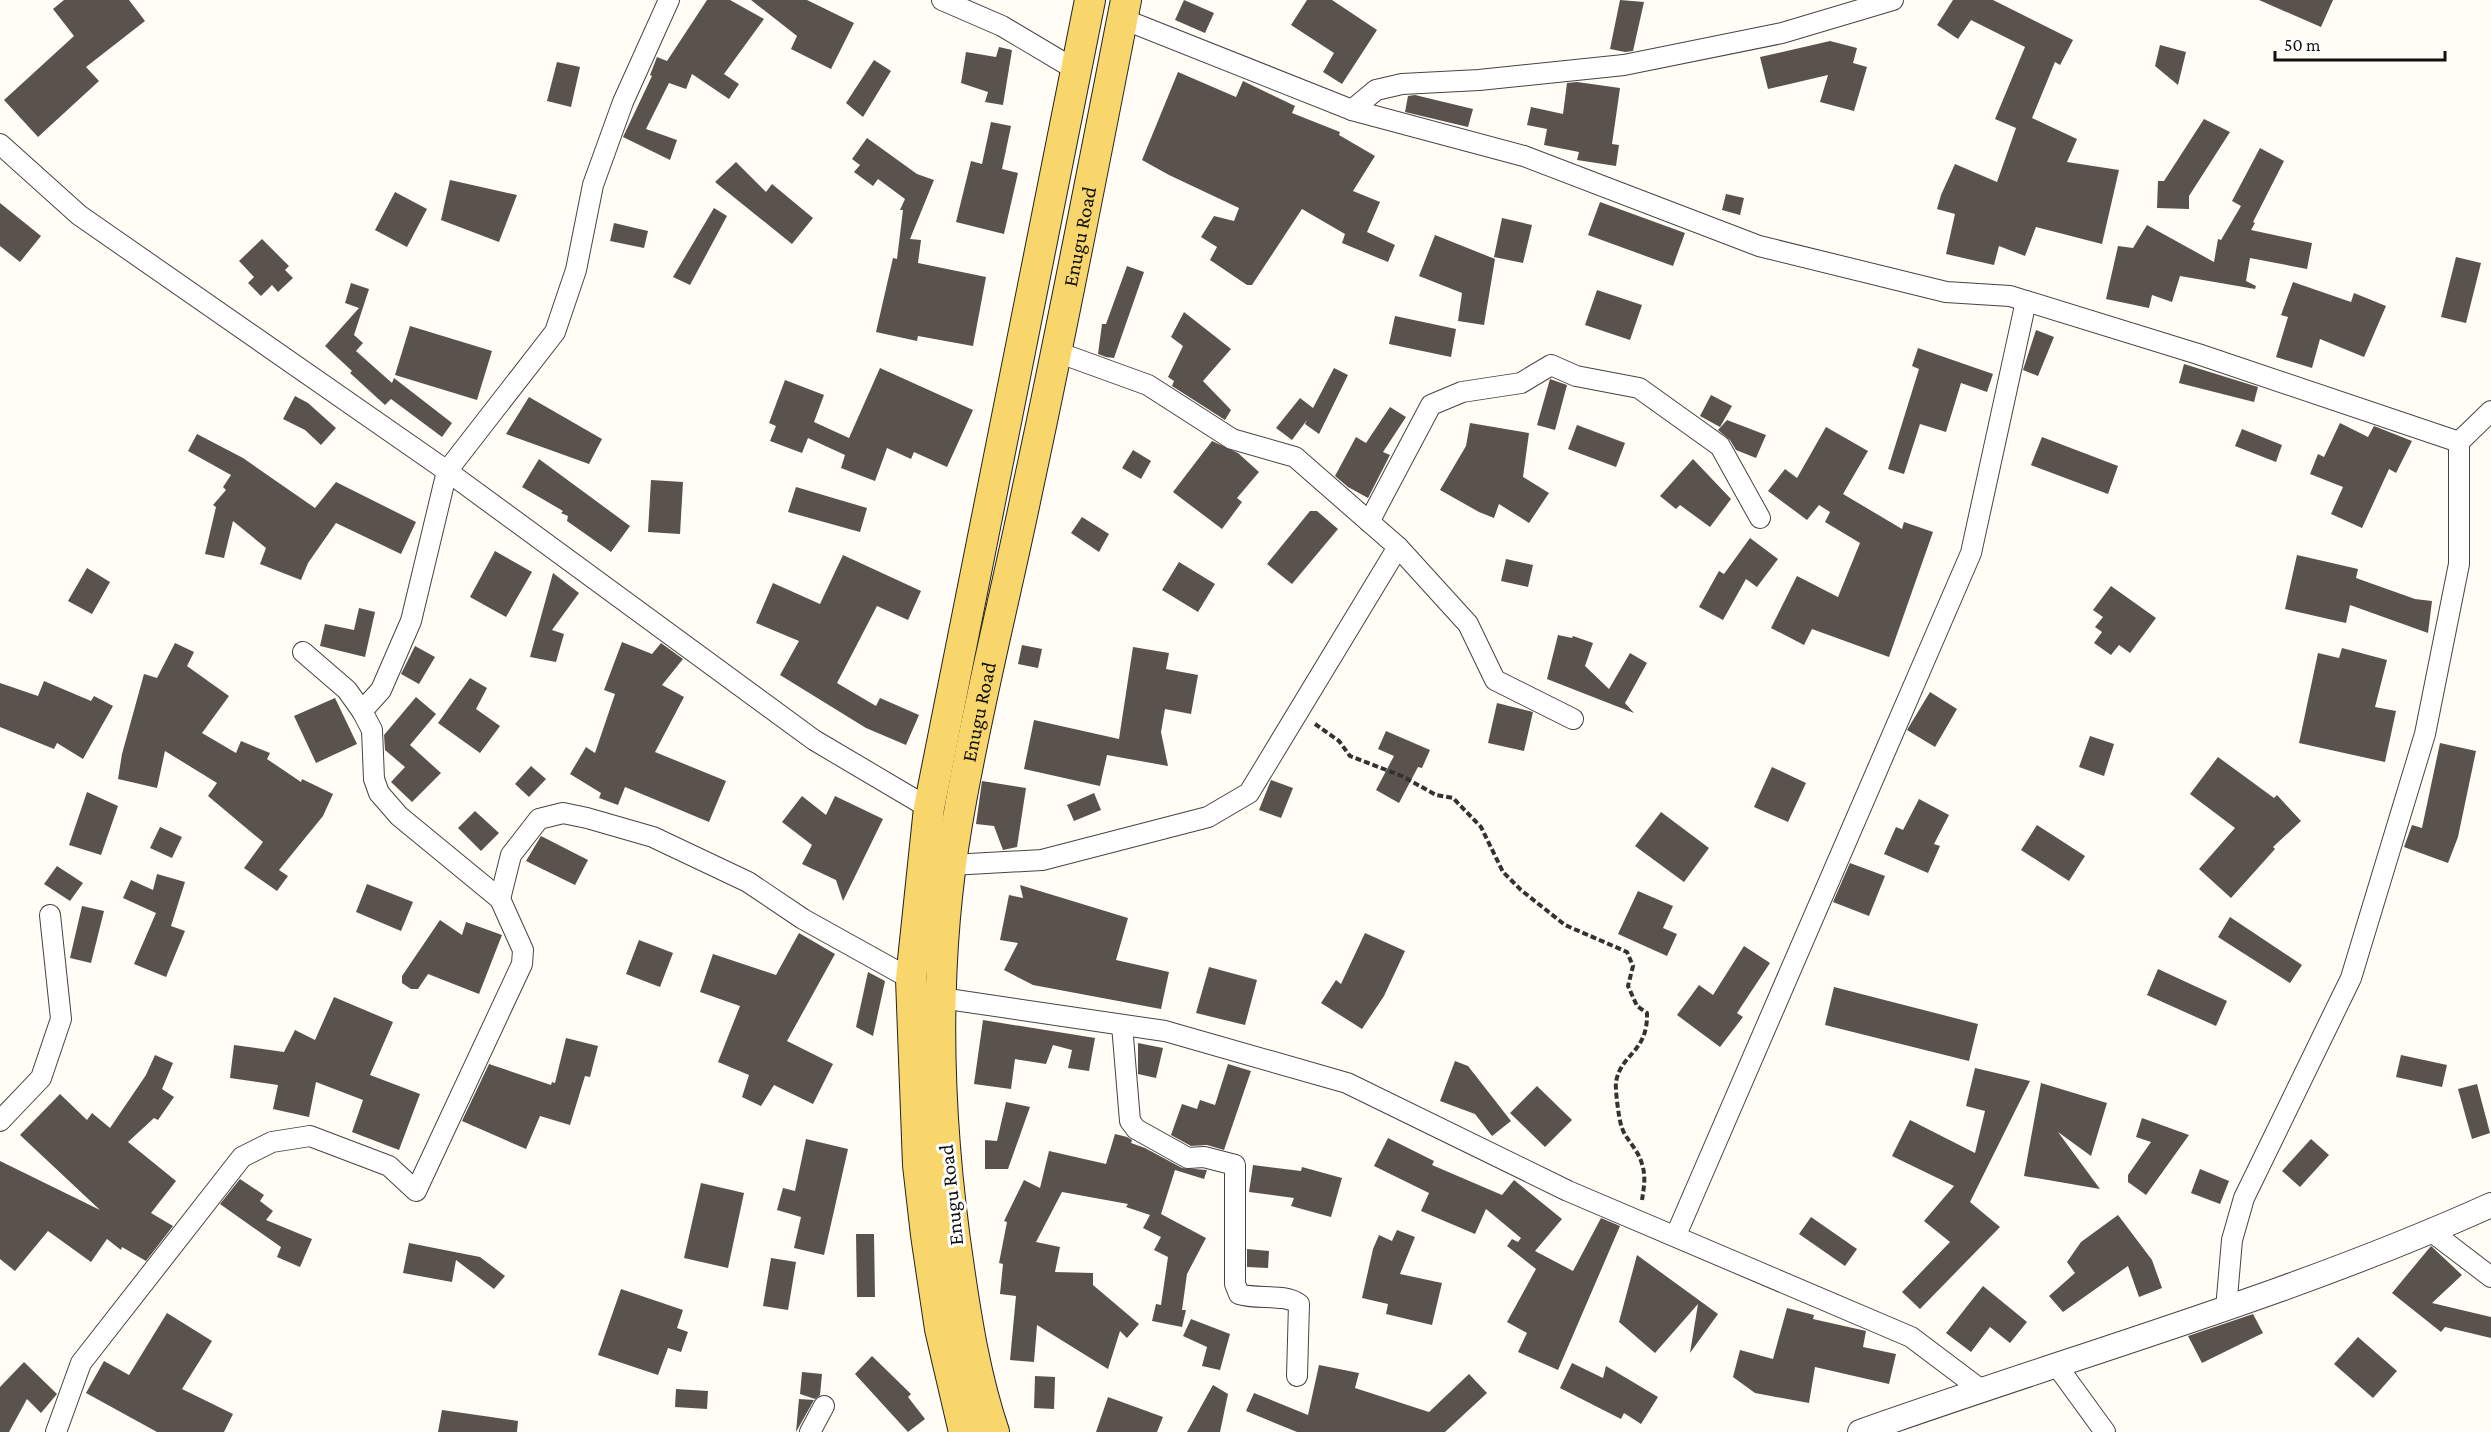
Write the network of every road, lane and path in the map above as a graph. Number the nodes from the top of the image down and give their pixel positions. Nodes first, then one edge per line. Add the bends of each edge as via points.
1 (669, 0) edge
2 (942, 0) edge
3 (1090, 0) edge
4 (1893, 0) edge
5 (1125, 9) edge
6 (1076, 70) junction
7 (1352, 110) junction
8 (0, 144) edge
9 (2025, 301) junction
10 (1057, 352) junction
11 (2491, 411) edge
12 (2459, 442) junction
13 (447, 471) junction
14 (1760, 518) dead end
15 (1369, 522) junction
16 (1398, 547) junction
17 (303, 652) dead end
18 (362, 711) junction
19 (1298, 716) junction
20 (1573, 718) dead end
21 (929, 808) junction
22 (951, 865) junction
23 (500, 899) junction
24 (50, 915) dead end
25 (911, 979) junction
26 (941, 998) junction
27 (1122, 1025) junction
28 (0, 1120) edge
29 (2491, 1205) edge
30 (1638, 1220) junction
31 (2432, 1232) junction
32 (1676, 1235) junction
33 (2491, 1277) edge
34 (2226, 1309) junction
35 (2058, 1366) junction
36 (1297, 1376) dead end
37 (1980, 1389) junction
38 (824, 1406) dead end
39 (57, 1432) edge
40 (810, 1432) edge
41 (964, 1432) edge
42 (994, 1432) edge
43 (1860, 1432) edge
44 (2105, 1432) edge

1 - 13 street via 623,102 593,185 576,270 555,332
2 - 6 street via 1002,26
3 - 6 main road
4 - 7 street via 1782,33 1624,66 1402,84 1376,90
5 - 7 street
5 - 10 main road, Enugu Road
6 - 21 main road
7 - 9 street via 1524,156 1759,246 1946,292 2010,296
8 - 13 street via 79,215
9 - 12 street via 2198,354
9 - 32 street via 1971,553
10 - 15 street via 1148,385 1232,439 1294,457
10 - 22 main road, Enugu Road
11 - 12 street
12 - 34 street via 2459,564 2425,734 2351,978 2244,1198 2232,1240
13 - 18 street via 411,621 381,690
13 - 21 street via 814,740
14 - 15 street via 1720,446 1639,388 1576,376 1551,365 1521,382 1461,392 1431,405
15 - 16 street
16 - 19 street
16 - 20 street via 1468,624 1495,680
17 - 18 street via 347,690
18 - 23 street via 372,730 374,779 380,793 399,816
19 - 22 street via 1249,793 1208,817 1042,860
19 - 30 path via 1319,725 1350,756 1436,795 1453,798 1481,827 1503,872 1521,890 1565,926 1626,952 1633,966 1629,986 1637,1006 1647,1013 1648,1031 1625,1062 1616,1082 1622,1129 1634,1144 1645,1179
21 - 25 main road
22 - 26 main road, Enugu Road
23 - 25 street via 511,855 539,819 563,813 653,837 748,882 803,919
23 - 39 street via 523,950 522,964 416,1191 388,1166 310,1136 272,1142 242,1157 81,1363
24 - 28 street via 61,1018 41,1078
25 - 41 main road via 918,1165 926,1235 940,1329
26 - 27 street
26 - 42 main road, Enugu Road via 941,1106 953,1230 968,1327
27 - 30 street via 1165,1031 1347,1083 1568,1191
27 - 36 street via 1130,1121 1136,1129 1188,1158 1204,1157 1235,1165 1235,1284 1239,1294 1299,1304
29 - 31 street
30 - 32 street
31 - 33 street
31 - 34 street
32 - 37 street via 1911,1337
34 - 35 street
35 - 37 street
35 - 44 street
37 - 43 street
38 - 40 street

